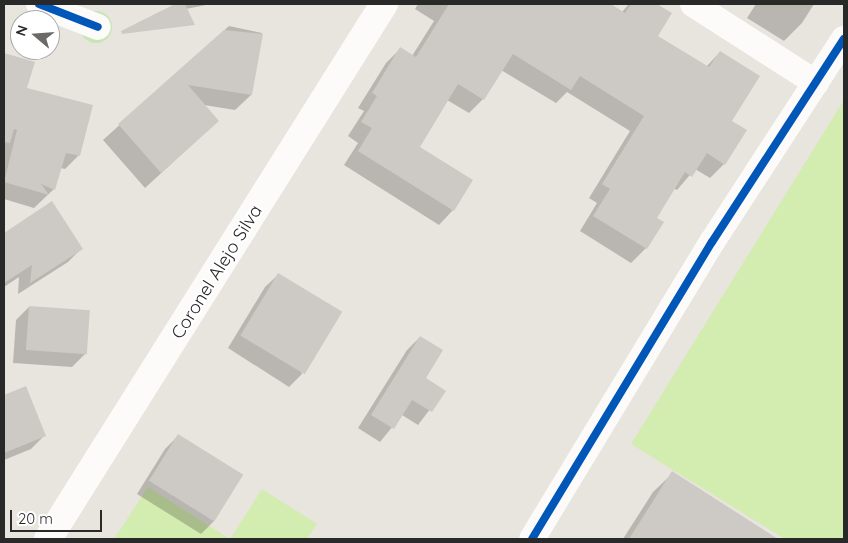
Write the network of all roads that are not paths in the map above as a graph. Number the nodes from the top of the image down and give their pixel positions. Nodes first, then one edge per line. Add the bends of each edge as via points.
1 (39, 4) edge
2 (384, 4) edge
3 (693, 4) edge
4 (98, 27) dead end
5 (844, 38) edge
6 (816, 83) junction
7 (48, 539) edge
8 (532, 539) edge

1 - 4 street
2 - 7 main road, Coronel Alejo Silva
3 - 6 street
5 - 6 street
6 - 8 street via 712,242

